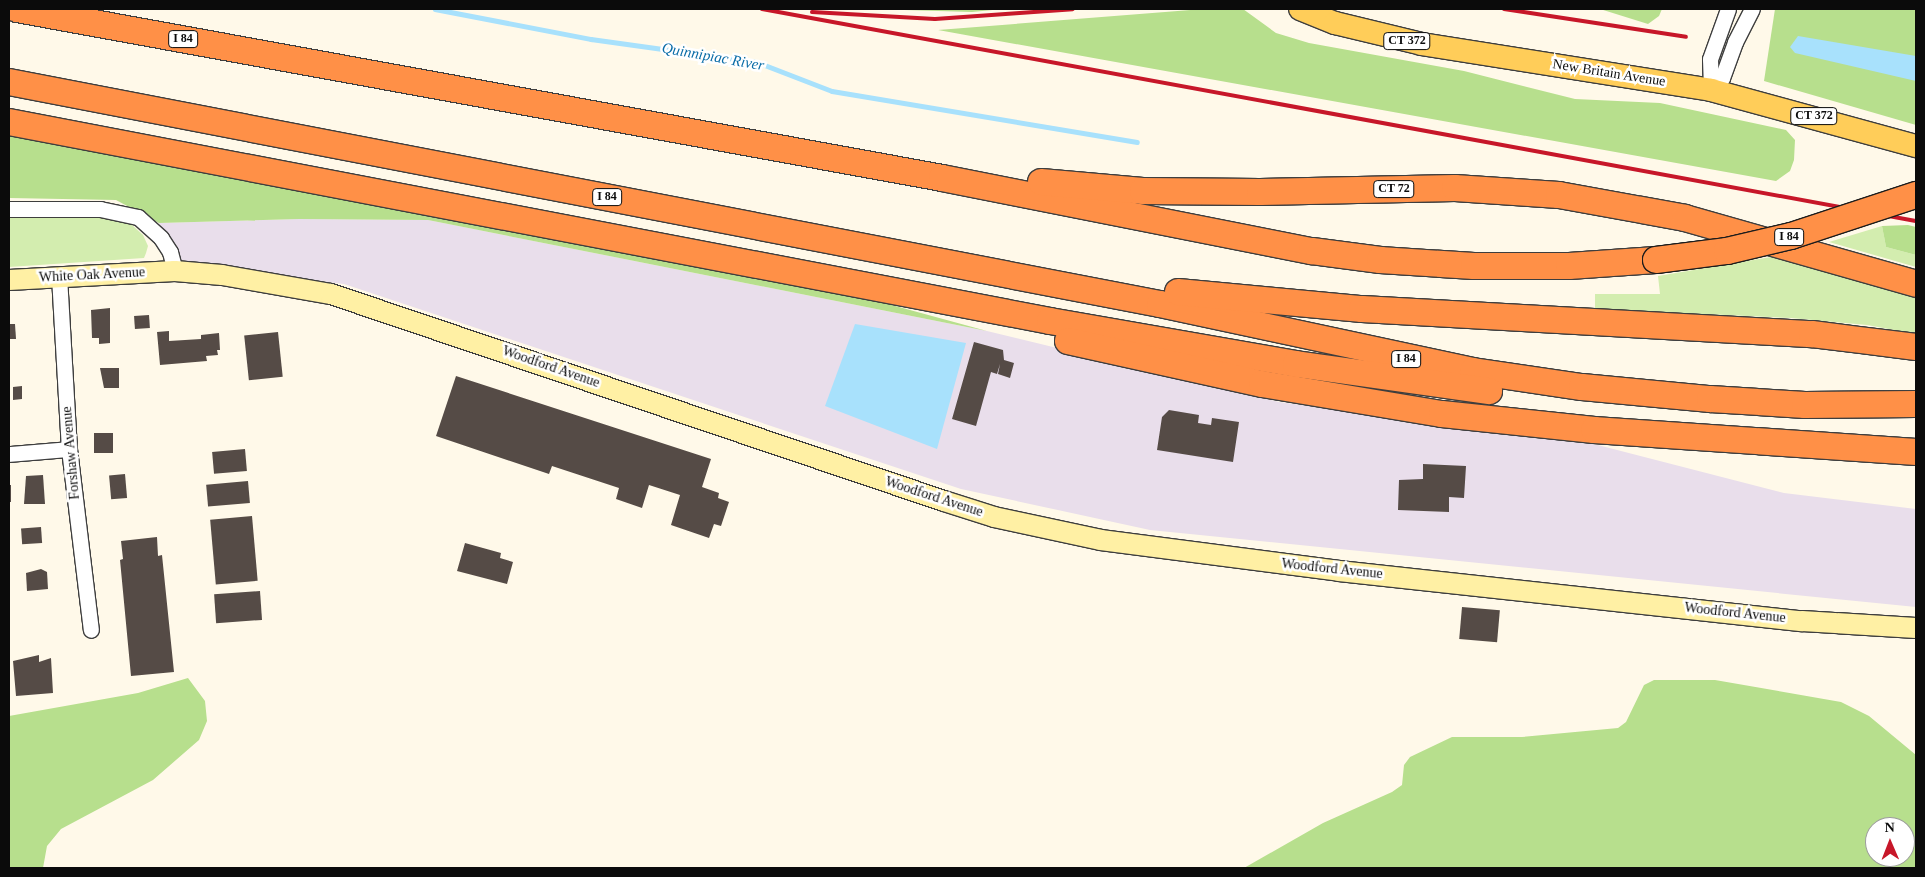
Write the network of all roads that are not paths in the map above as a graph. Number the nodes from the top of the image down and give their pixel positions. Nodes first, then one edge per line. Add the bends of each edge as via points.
1 (17, 9) edge
2 (1300, 9) edge
3 (1728, 9) edge
4 (1752, 9) edge
5 (9, 82) edge
6 (1711, 90) junction
7 (9, 122) edge
8 (1916, 146) edge
9 (861, 164) junction
10 (1916, 195) edge
11 (9, 209) edge
12 (903, 254) junction
13 (175, 271) junction
14 (58, 276) junction
15 (9, 280) edge
16 (1916, 284) edge
17 (902, 293) junction
18 (1916, 347) edge
19 (1710, 399) junction
20 (1916, 404) edge
21 (69, 449) junction
22 (1916, 452) edge
23 (9, 454) edge
24 (1916, 628) edge
25 (91, 630) dead end

1 - 9 highway, I 84
2 - 6 main road, New Britain Avenue / CT 372 via 1343,25 1422,44
3 - 6 street via 1710,59
4 - 6 street via 1722,78
5 - 12 highway, I 84
6 - 8 main road, New Britain Avenue / CT 372
7 - 17 highway
9 - 10 highway, I 84, bridge via 1352,257 1508,267 1656,260 1727,250 1791,236
9 - 16 highway, CT 72 via 911,166 1142,191 1455,188 1559,195 1685,218
11 - 13 street via 100,209 138,217 161,238 170,252
12 - 18 highway via 973,260 1171,291 1282,303 1802,333
12 - 19 highway, I 84 via 1160,304 1454,368 1582,387
13 - 14 street, White Oak Avenue
13 - 24 street, Woodford Avenue via 230,276 331,294 944,501 1048,530 1339,571 1802,620
14 - 15 street, White Oak Avenue
14 - 21 street, Forshaw Avenue
17 - 19 highway via 1227,352 1460,387 1610,402
17 - 22 highway via 1122,353 1383,405 1585,429
19 - 20 highway, I 84 via 1805,405
21 - 23 street
21 - 25 street, Forshaw Avenue

